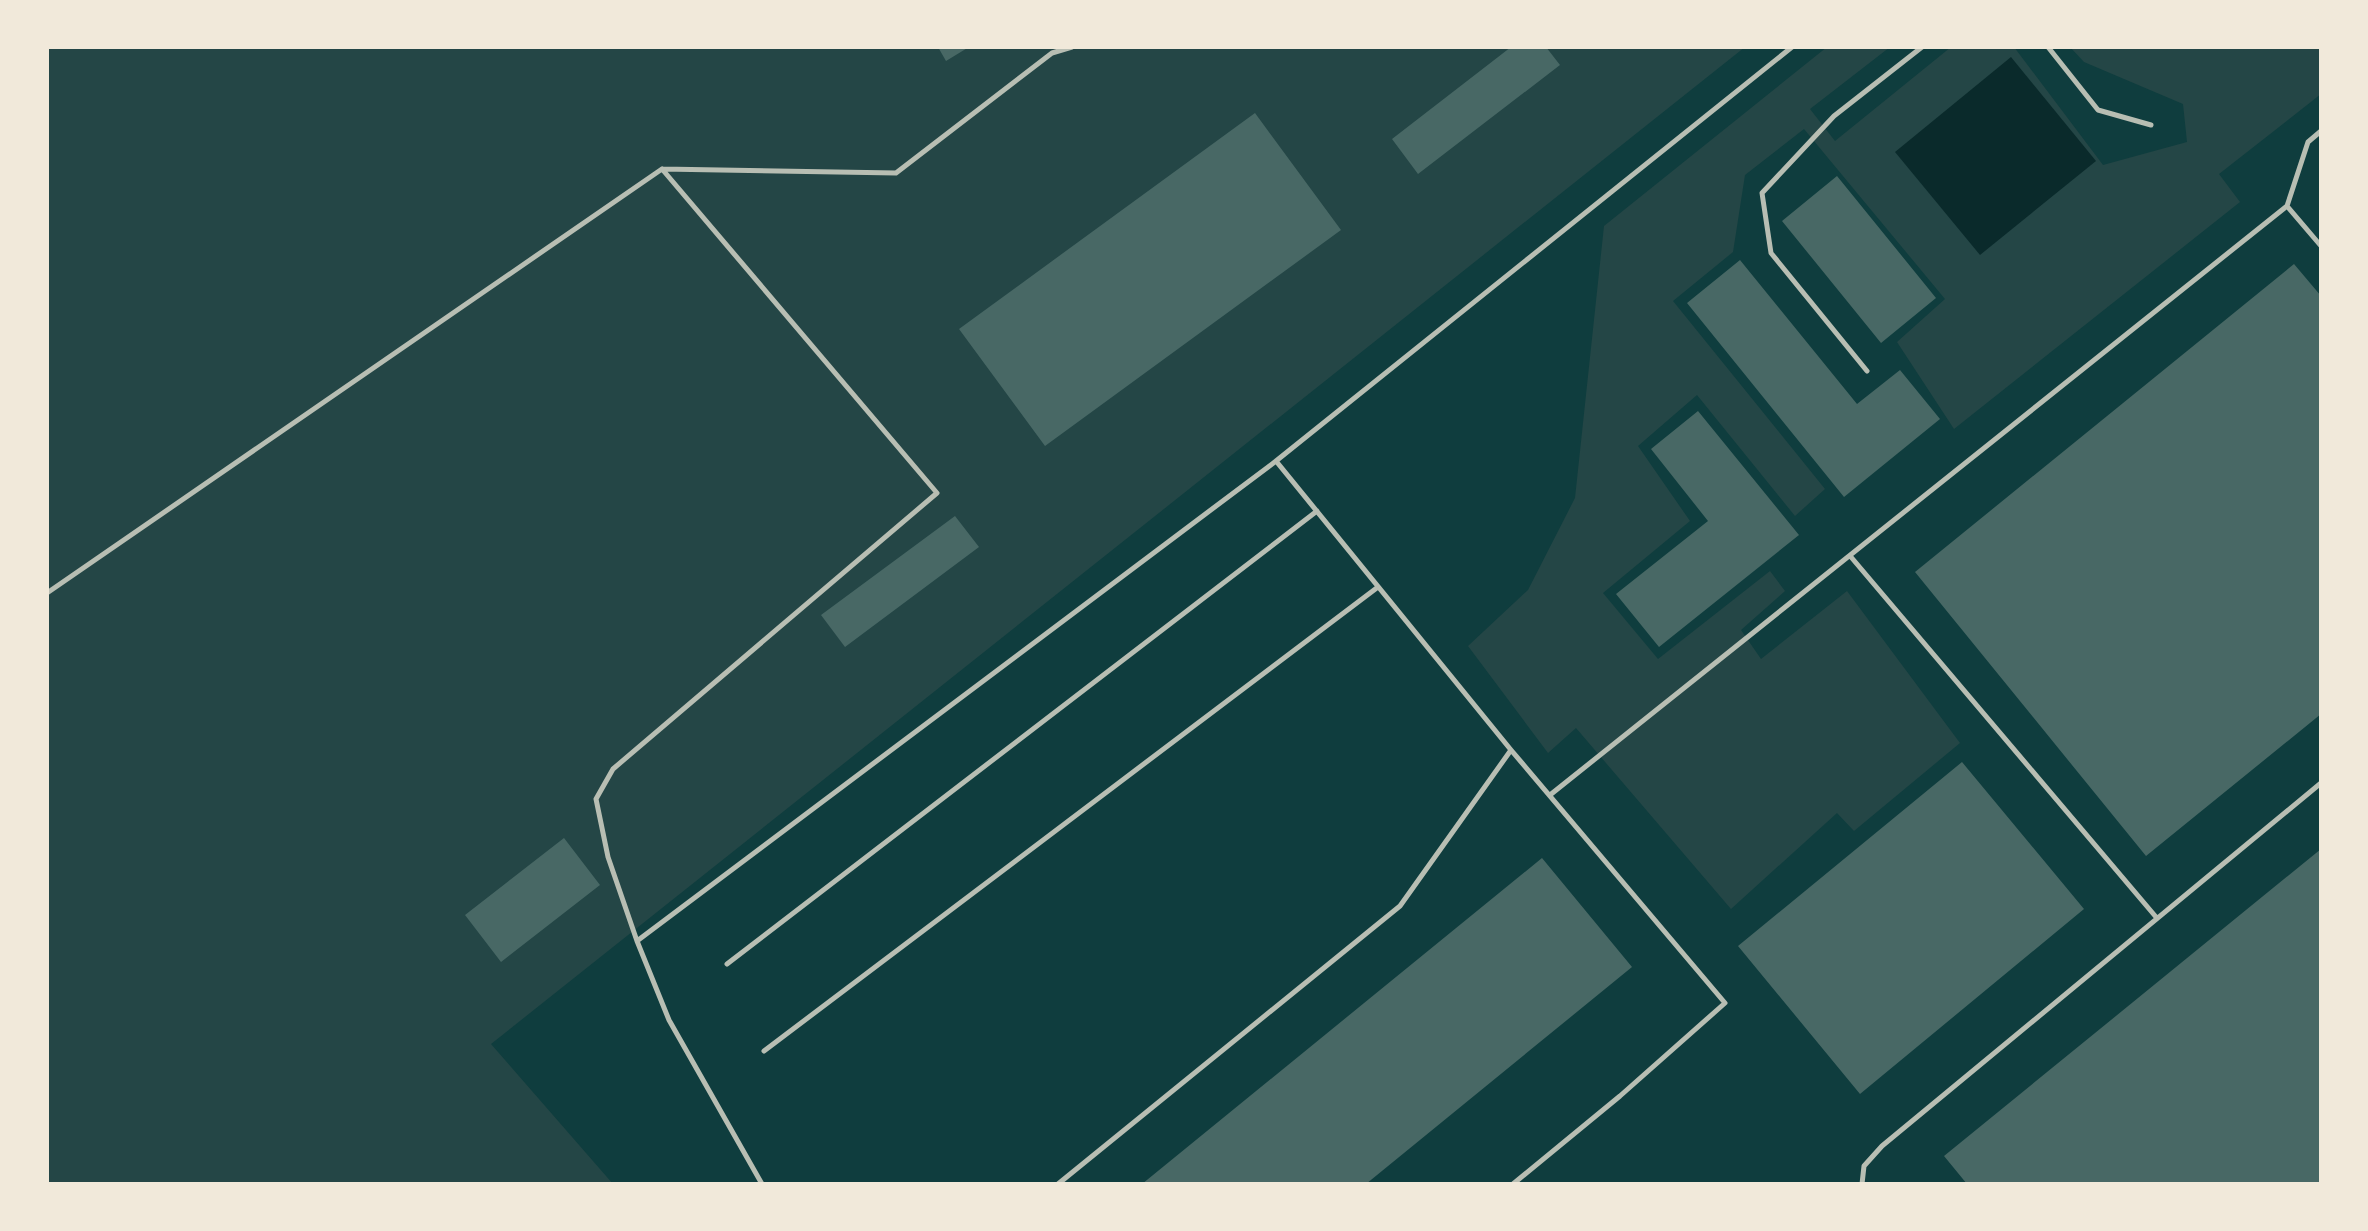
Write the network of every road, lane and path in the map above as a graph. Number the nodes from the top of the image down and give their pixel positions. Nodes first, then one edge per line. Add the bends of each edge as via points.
1 (1072, 47) edge
2 (1792, 47) edge
3 (1922, 47) edge
4 (2048, 47) edge
5 (2151, 125) dead end
6 (2321, 131) edge
7 (662, 169) junction
8 (2287, 206) junction
9 (2321, 246) edge
10 (1867, 371) dead end
11 (1276, 461) junction
12 (1317, 511) junction
13 (1851, 557) junction
14 (1378, 586) junction
15 (47, 593) edge
16 (1511, 750) junction
17 (2321, 783) edge
18 (1550, 795) junction
19 (2156, 917) junction
20 (638, 941) junction
21 (727, 964) dead end
22 (764, 1051) dead end
23 (762, 1184) edge
24 (1058, 1184) edge
25 (1513, 1184) edge
26 (1862, 1184) edge

1 - 7 lane via 1052,53 896,173
2 - 11 lane
3 - 10 lane via 1834,116 1762,193 1771,253
4 - 5 lane via 2098,110
6 - 8 lane via 2308,142
7 - 15 lane
7 - 20 lane via 937,493 612,769 596,799 608,857
8 - 9 lane
8 - 13 lane
11 - 12 lane
11 - 20 lane
12 - 14 lane
12 - 21 lane
13 - 18 lane
13 - 19 lane
14 - 16 lane
14 - 22 lane
16 - 18 lane
16 - 24 lane via 1400,906
17 - 19 lane
18 - 25 lane via 1726,1003
19 - 26 lane via 1882,1146 1864,1166
20 - 23 lane via 669,1020

